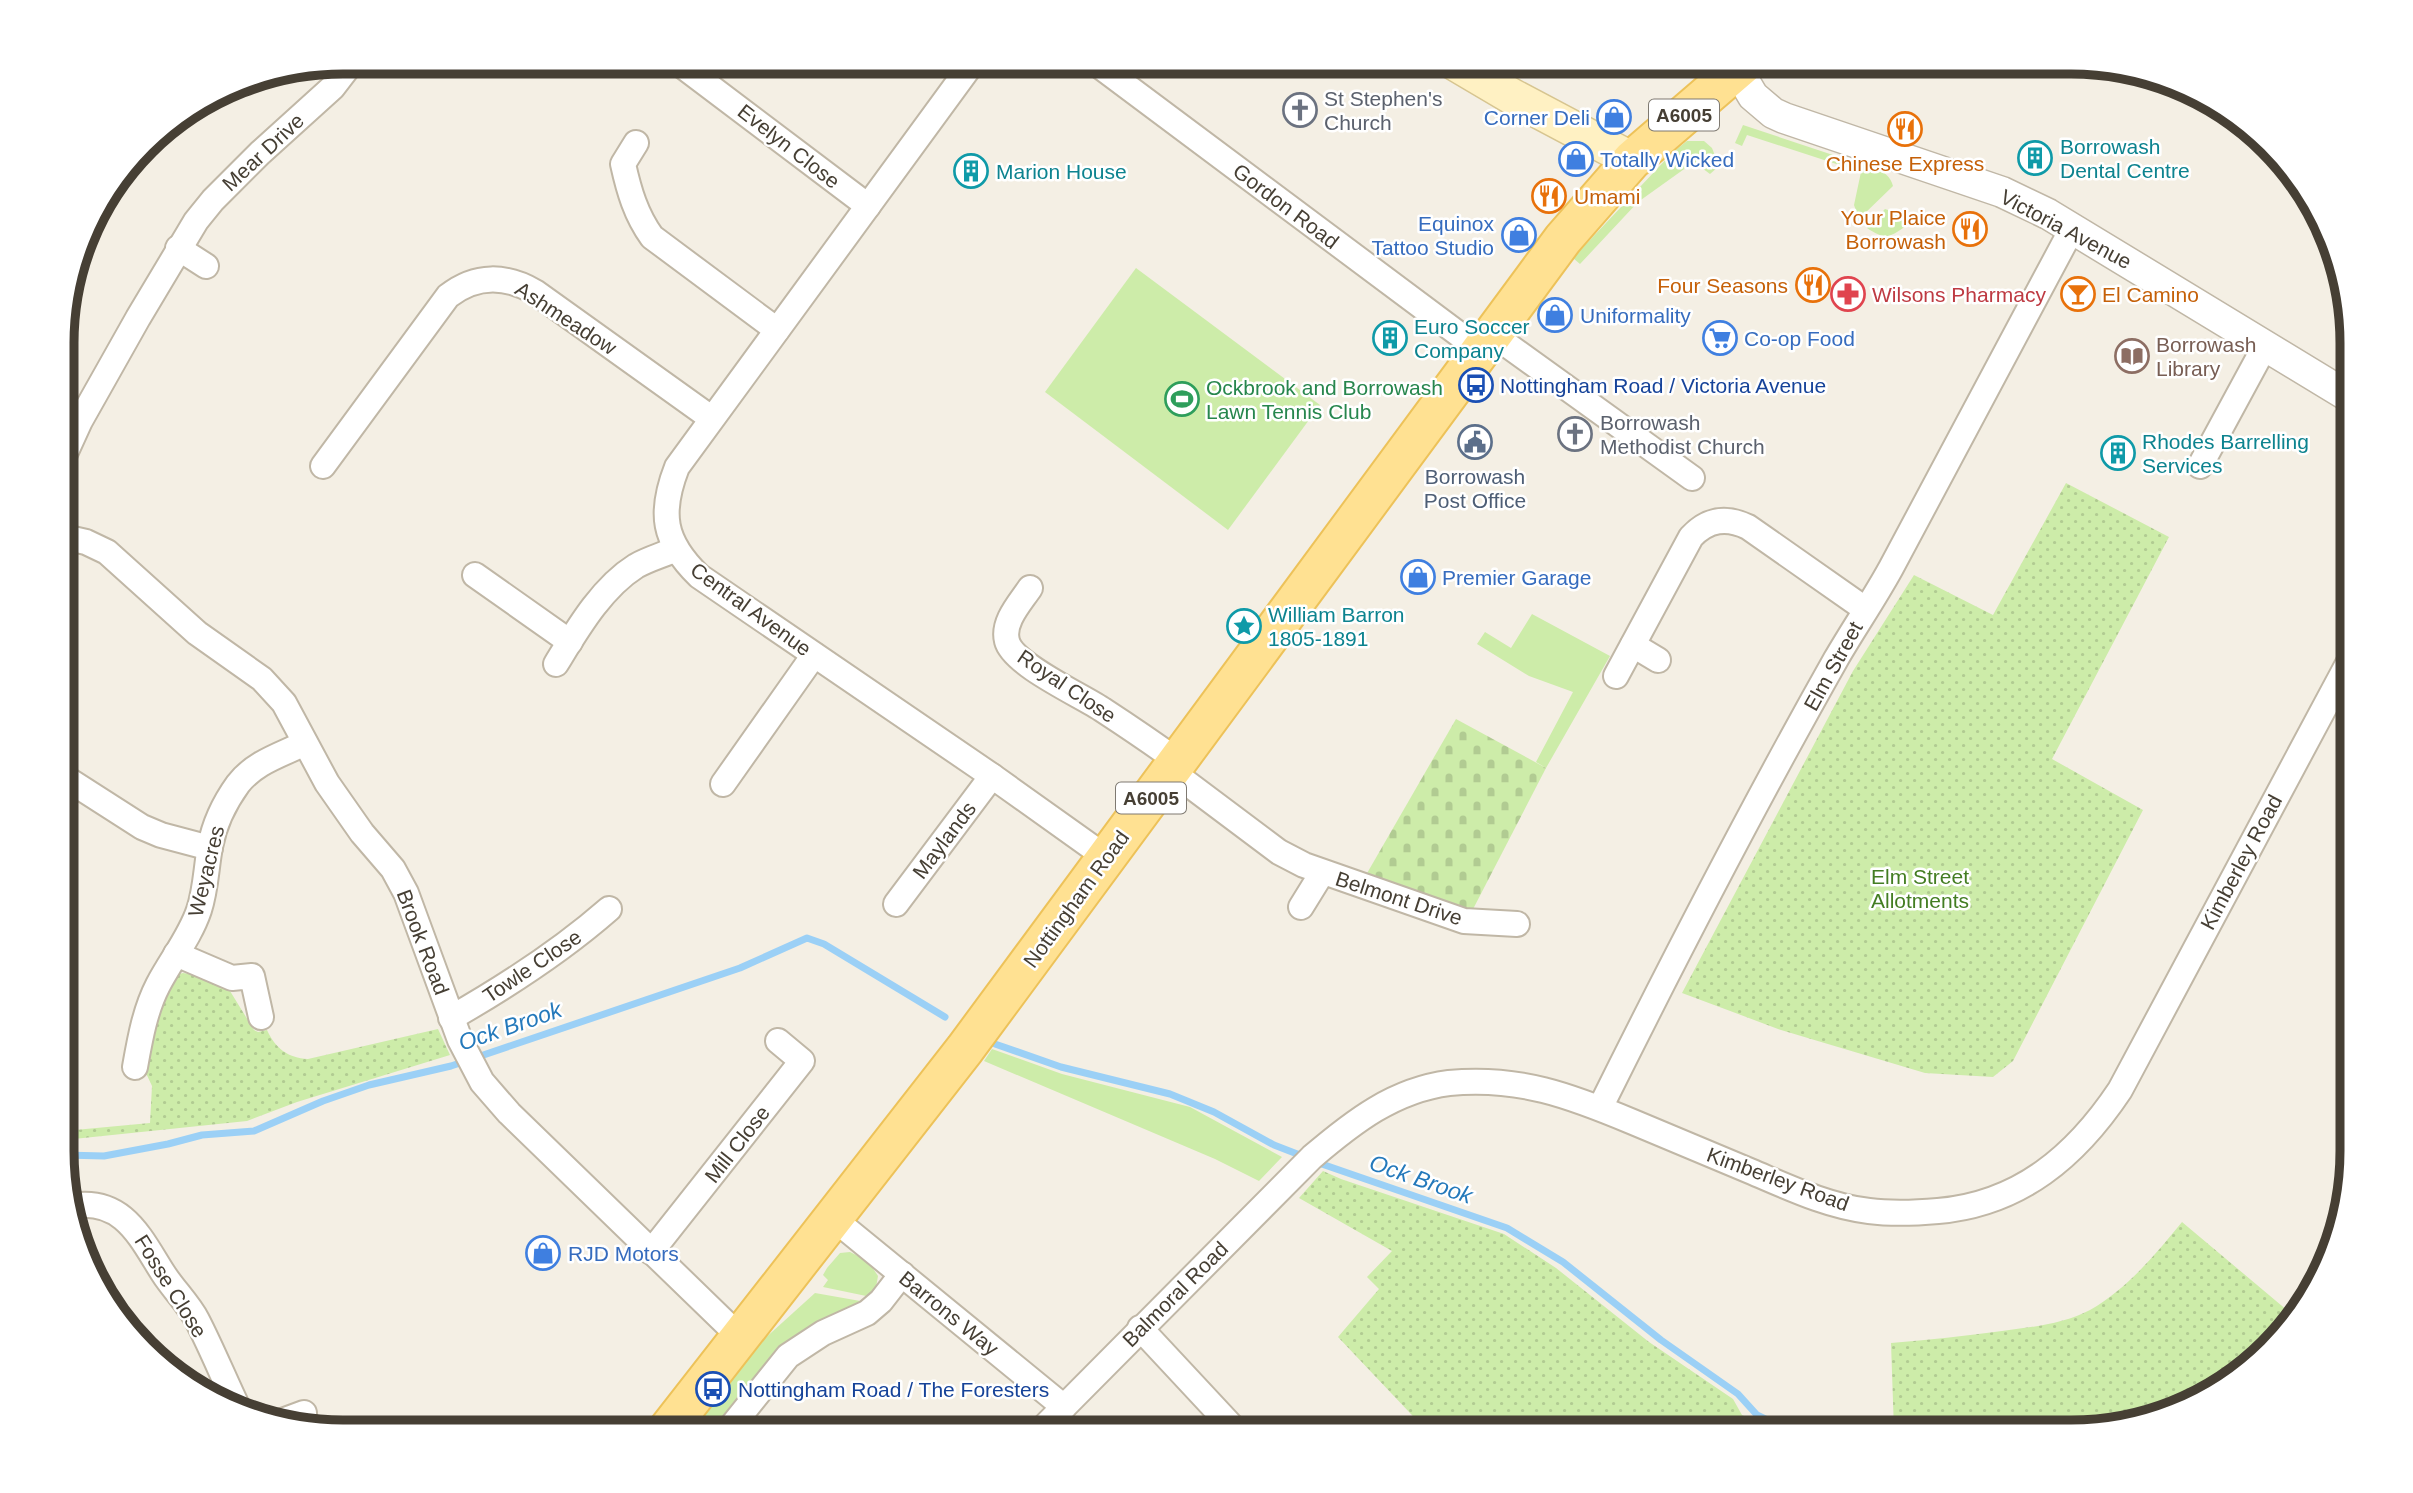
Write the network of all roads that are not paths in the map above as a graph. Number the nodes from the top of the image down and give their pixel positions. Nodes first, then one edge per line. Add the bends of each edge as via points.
1 (343, 74) edge
2 (693, 74) edge
3 (964, 74) edge
4 (1111, 74) edge
5 (1474, 74) edge
6 (1732, 74) edge
7 (1745, 74) edge
8 (636, 143) dead end
9 (1632, 160) junction
10 (867, 206) junction
11 (2073, 228) junction
12 (178, 248) junction
13 (206, 266) dead end
14 (776, 330) junction
15 (1486, 342) junction
16 (2265, 345) junction
17 (2340, 391) edge
18 (711, 418) junction
19 (74, 433) edge
20 (323, 466) dead end
21 (2200, 466) dead end
22 (1692, 478) dead end
23 (74, 539) edge
24 (676, 549) junction
25 (475, 575) dead end
26 (1030, 588) dead end
27 (1865, 609) junction
28 (570, 642) junction
29 (1633, 645) junction
30 (814, 654) junction
31 (1658, 660) dead end
32 (556, 664) dead end
33 (1616, 676) dead end
34 (2340, 679) edge
35 (306, 743) junction
36 (1175, 766) junction
37 (992, 776) junction
38 (74, 783) edge
39 (723, 784) dead end
40 (210, 848) junction
41 (1107, 858) junction
42 (1322, 873) junction
43 (896, 904) dead end
44 (1301, 906) dead end
45 (609, 909) dead end
46 (1517, 924) dead end
47 (176, 954) junction
48 (261, 1017) dead end
49 (456, 1029) junction
50 (778, 1041) dead end
51 (135, 1067) dead end
52 (1600, 1108) junction
53 (1311, 1158) joint
54 (80, 1205) edge
55 (834, 1219) junction
56 (651, 1252) junction
57 (902, 1275) junction
58 (1140, 1328) junction
59 (740, 1337) junction
60 (232, 1396) edge
61 (1065, 1407) junction
62 (304, 1413) dead end
63 (298, 1415) edge
64 (675, 1420) edge
65 (737, 1420) edge
66 (1051, 1420) edge
67 (1225, 1420) edge

1 - 12 street, Mear Drive via 214,200
2 - 10 street, Evelyn Close
3 - 10 street, Central Avenue
4 - 15 street, Gordon Road
5 - 9 main road
6 - 9 main road, A6005
7 - 11 street, Victoria Avenue via 1753,96 1773,113 2002,192
8 - 14 street via 622,164 634,205 652,237
9 - 15 main road, Nottingham Road / A6005 via 1563,239
10 - 14 street, Central Avenue
11 - 16 street, Victoria Avenue
11 - 27 street, Elm Street
12 - 13 street
12 - 19 street, Mear Drive
14 - 18 street, Central Avenue
15 - 22 street, Gordon Road
15 - 36 main road, Nottingham Road / A6005
16 - 17 street, Victoria Avenue
16 - 21 street
18 - 20 street, Ashmeadow via 535,292 493,278 477,280 448,296
18 - 24 street, Central Avenue via 677,467 669,487 666,522
23 - 35 street, Brook Road via 107,552 197,633 262,679 284,703
24 - 28 street via 624,575
24 - 30 street, Central Avenue via 699,576
25 - 28 street
26 - 36 street, Royal Close via 1007,632 1017,656 1100,707
27 - 29 street via 1748,527 1717,521 1691,537
27 - 52 street, Elm Street
28 - 32 street
29 - 31 street
29 - 33 street
30 - 37 street, Central Avenue
30 - 39 street
34 - 52 street, Kimberley Road via 2120,1090 2089,1132 2047,1171 1988,1202 1959,1209 1869,1211 1789,1188
35 - 40 street, Weyacres via 248,773 227,802
35 - 49 street, Brook Road via 327,783 406,892
36 - 41 main road, Nottingham Road / A6005
36 - 42 street, Belmont Drive via 1279,852
37 - 41 street, Central Avenue
37 - 43 street, Maylands
38 - 40 street via 142,827
40 - 47 street, Weyacres via 198,912
41 - 55 main road, Nottingham Road / A6005
42 - 44 street, Belmont Drive
42 - 46 street, Belmont Drive via 1464,922
45 - 49 street, Towle Close via 488,997
47 - 48 street via 232,978 251,976
47 - 51 street, Weyacres via 149,1009
49 - 56 street, Brook Road via 477,1073 496,1099
50 - 56 street, Mill Close via 803,1060
52 - 53 street, Kimberley Road via 1518,1084 1447,1084 1382,1104
53 - 58 street, Balmoral Road
54 - 60 street, Fosse Close via 107,1209 136,1230 197,1321
55 - 57 street, Barrons Way
55 - 59 main road, Nottingham Road / A6005
56 - 59 street, Brook Road
57 - 61 street, Barrons Way
57 - 65 street via 867,1313 788,1356
58 - 61 street, Balmoral Road
58 - 67 street
59 - 64 main road, Nottingham Road / A6005
61 - 66 street, Balmoral Road
62 - 63 street

